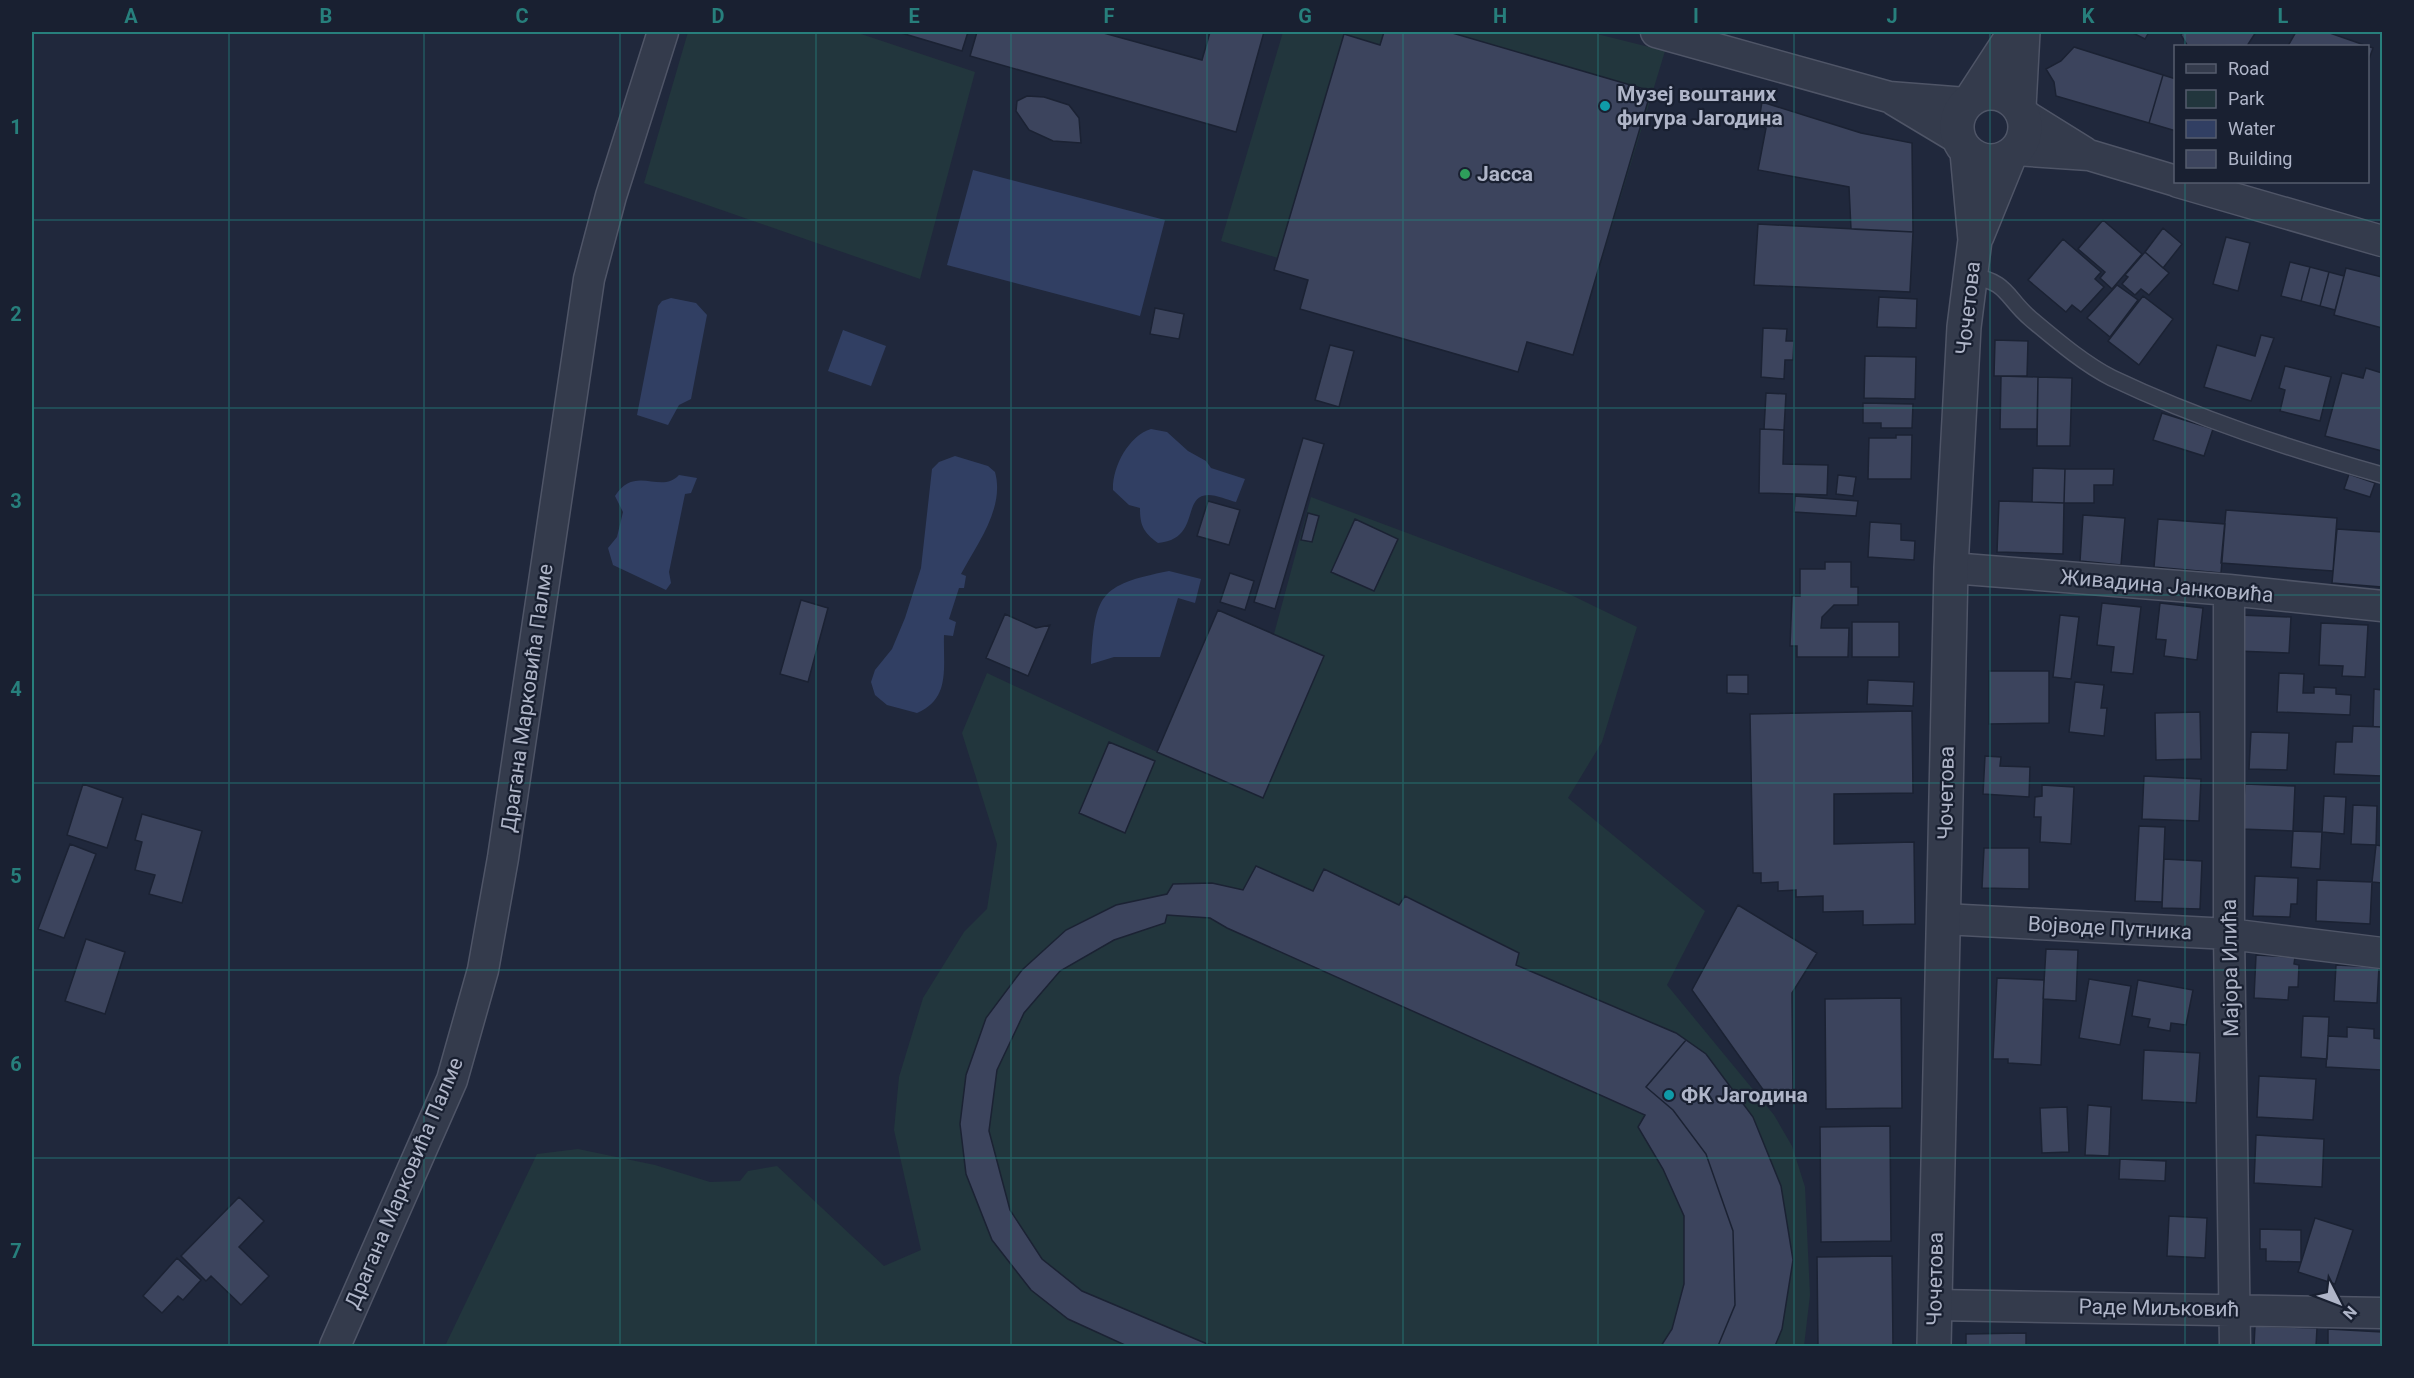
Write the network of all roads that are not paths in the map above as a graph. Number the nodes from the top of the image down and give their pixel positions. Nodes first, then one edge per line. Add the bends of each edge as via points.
1 (663, 32) edge
2 (1656, 32) edge
3 (2015, 32) edge
4 (2023, 32) edge
5 (1889, 97) junction
6 (1969, 101) junction
7 (2021, 111) junction
8 (1963, 146) junction
9 (2013, 153) junction
10 (2089, 155) junction
11 (2174, 180) edge
12 (2184, 183) edge
13 (1975, 240) junction
14 (2382, 241) edge
15 (1971, 276) junction
16 (2382, 475) edge
17 (1952, 568) junction
18 (2229, 590) junction
19 (2382, 606) edge
20 (1944, 919) junction
21 (2229, 934) junction
22 (2382, 953) edge
23 (1935, 1305) junction
24 (2234, 1309) junction
25 (2382, 1313) edge
26 (335, 1347) edge
27 (1934, 1347) edge
28 (2235, 1347) edge

1 - 26 street, Драгана Марковића Палме via 589,279 504,858 483,970 452,1080
2 - 5 street
3 - 6 street, Чочетова
4 - 7 street, Чочетова
5 - 6 street
5 - 8 street
6 - 7 street via 1980,94 1998,93
6 - 8 street, Чочетова via 1957,124
7 - 9 street, Чочетова via 2024,137
7 - 10 street
8 - 9 street via 1988,161
8 - 13 street, Чочетова
9 - 10 street
9 - 13 street, Чочетова
10 - 11 street
12 - 14 street
13 - 15 street, Чочетова
15 - 16 lane via 2001,285 2029,318 2110,377 2290,448
15 - 17 street, Чочетова via 1964,327
17 - 18 street, Живадина Јанковића
17 - 20 street, Чочетова
18 - 19 street, Живадина Јанковића
18 - 21 street, Мајора Илића
20 - 21 street, Војводе Путника
20 - 23 street, Чочетова
21 - 22 street, Војводе Путника
21 - 24 street, Мајора Илића
23 - 24 street, Раде Миљковић
23 - 27 street, Чочетова
24 - 25 street, Раде Миљковић
24 - 28 street, Мајора Илића

